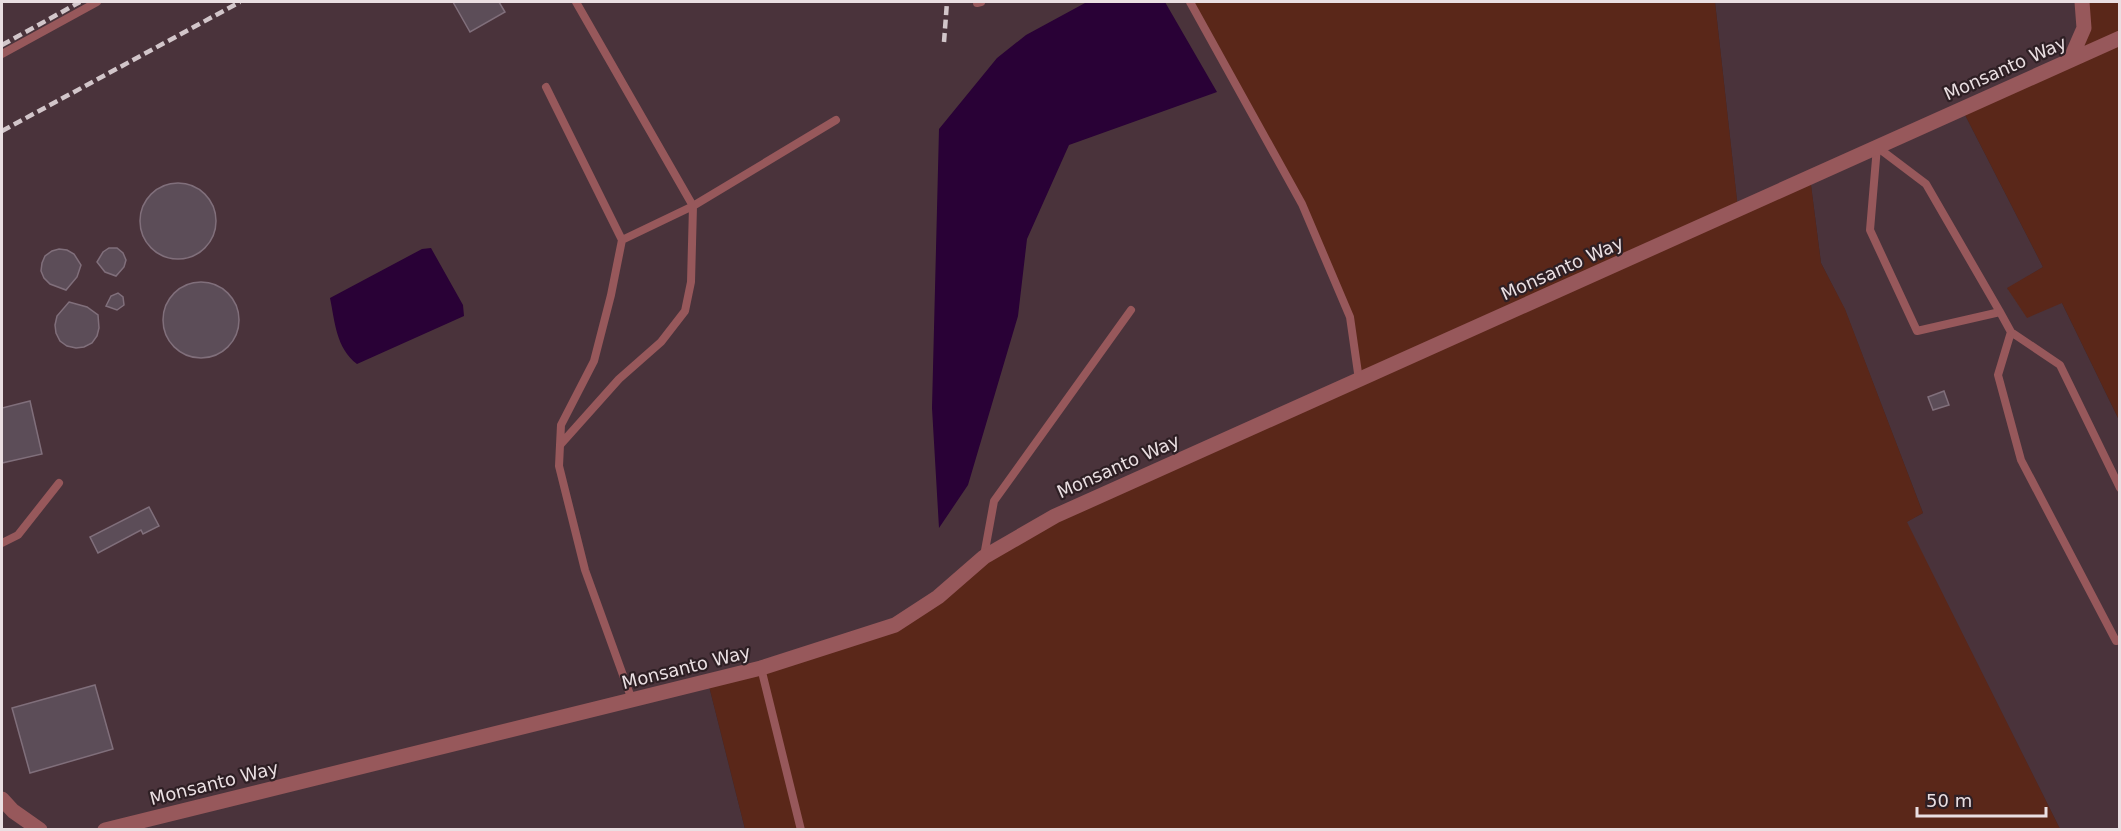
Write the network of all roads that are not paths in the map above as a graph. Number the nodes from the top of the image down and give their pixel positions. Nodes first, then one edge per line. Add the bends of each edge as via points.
1 (97, 2) edge
2 (576, 2) edge
3 (1190, 2) edge
4 (2082, 2) edge
5 (2120, 38) edge
6 (2, 54) edge
7 (2070, 60) junction
8 (546, 87) dead end
9 (836, 120) dead end
10 (1878, 147) junction
11 (693, 206) junction
12 (622, 240) junction
13 (1131, 310) dead end
14 (2000, 312) junction
15 (2011, 332) junction
16 (1359, 380) junction
17 (560, 445) junction
18 (59, 483) dead end
19 (2120, 488) edge
20 (2, 543) edge
21 (984, 557) junction
22 (2120, 640) edge
23 (761, 668) junction
24 (632, 700) junction
25 (2, 799) edge
26 (40, 830) edge
27 (105, 830) edge
28 (801, 830) edge

1 - 6 lane
2 - 11 lane
3 - 16 lane via 1302,204 1350,317
4 - 7 street via 2084,28
5 - 7 street, Monsanto Way
7 - 10 street, Monsanto Way
8 - 12 lane
9 - 11 lane
10 - 14 lane via 1926,184
10 - 14 lane via 1870,230 1917,331
10 - 16 street, Monsanto Way
11 - 12 lane
11 - 17 lane via 691,282 685,311 661,342 619,379
12 - 17 lane via 594,361 561,425
13 - 21 lane via 994,501
14 - 15 lane
15 - 19 lane via 2060,364
15 - 22 lane via 1998,375 2021,460 2116,641
16 - 21 street, Monsanto Way via 1055,516
17 - 24 lane via 559,466 585,570
18 - 20 lane via 18,535
21 - 23 street, Monsanto Way via 938,597 895,625
23 - 24 street, Monsanto Way
23 - 28 lane
24 - 27 street, Monsanto Way
25 - 26 street

